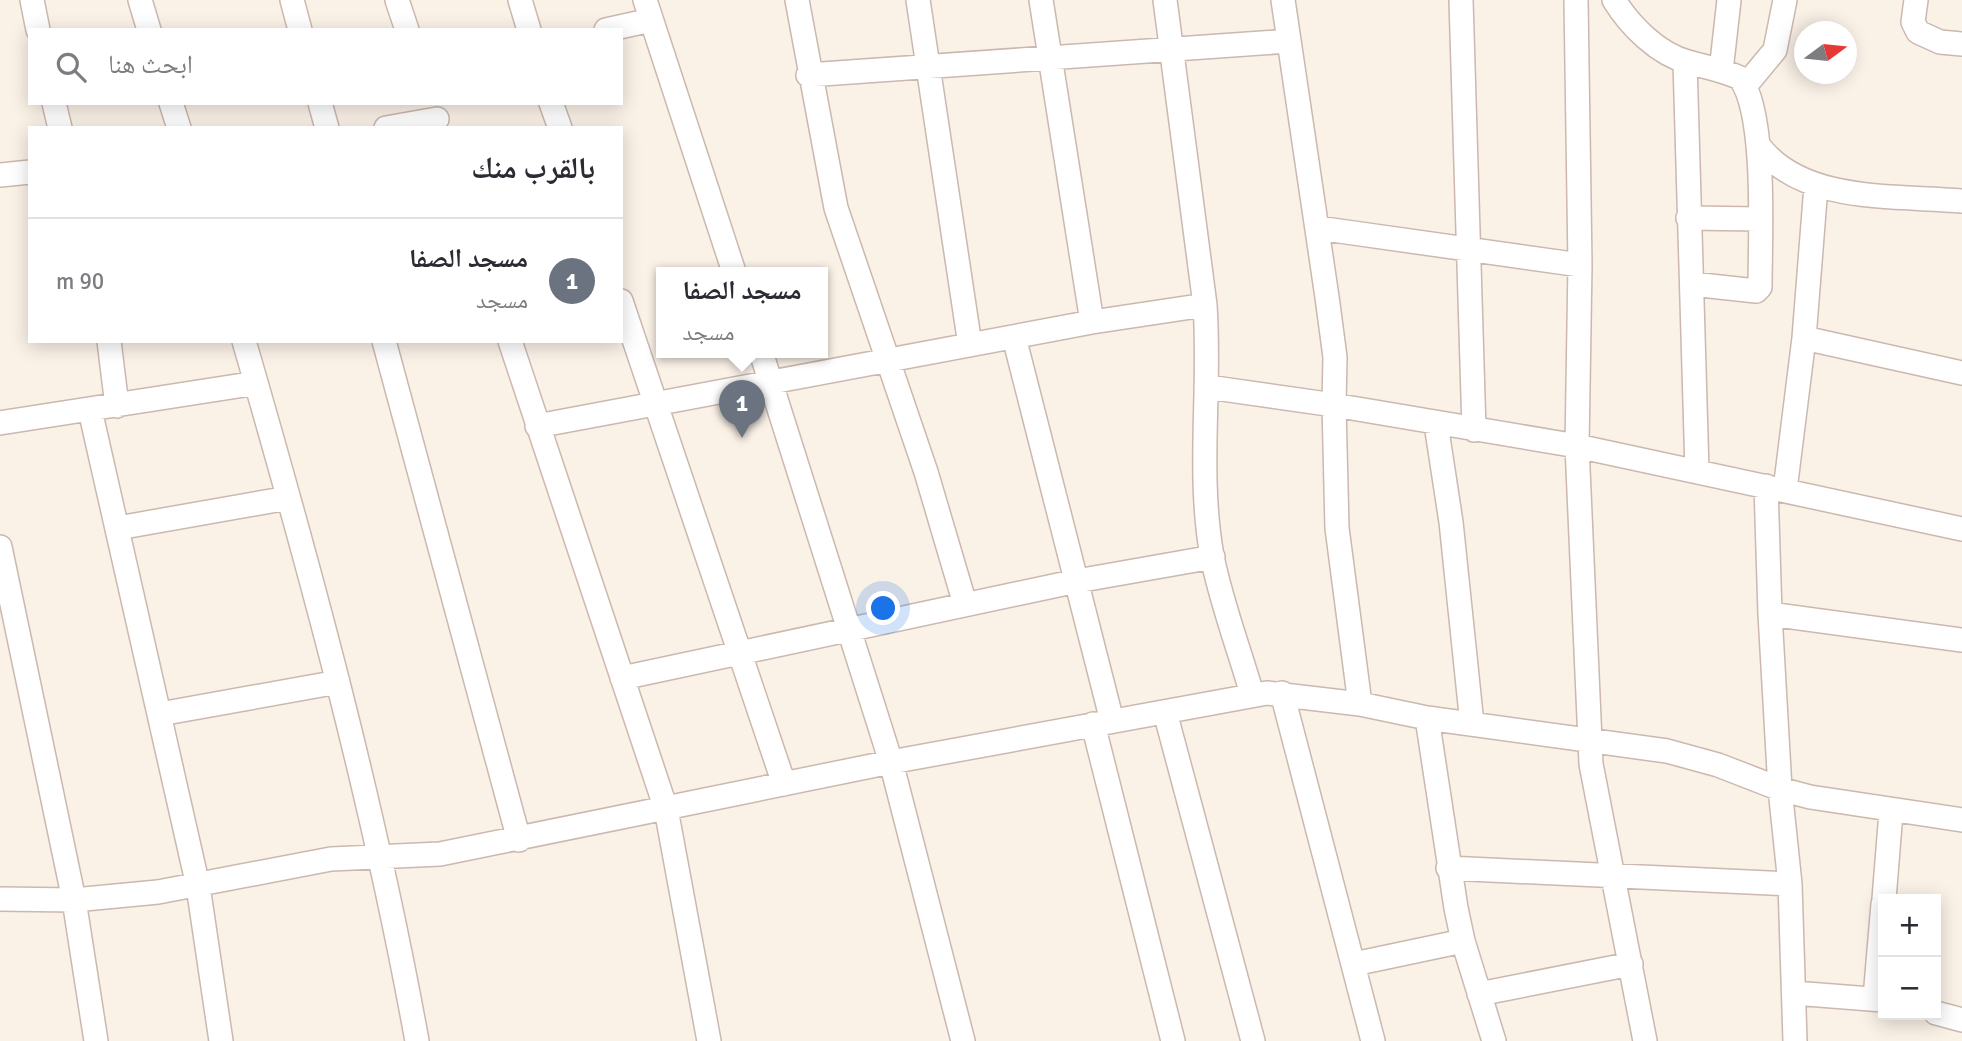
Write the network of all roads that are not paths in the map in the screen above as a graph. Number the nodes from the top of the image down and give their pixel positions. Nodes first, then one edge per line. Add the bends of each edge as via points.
1 (32, 0) edge
2 (140, 0) edge
3 (292, 0) edge
4 (397, 0) edge
5 (520, 0) edge
6 (797, 0) edge
7 (918, 0) edge
8 (1041, 0) edge
9 (1165, 0) edge
10 (1283, 0) edge
11 (1461, 0) edge
12 (1576, 0) edge
13 (1614, 0) edge
14 (1728, 0) edge
15 (1785, 0) edge
16 (1916, 0) edge
17 (648, 10) edge
18 (38, 28) edge
19 (148, 28) edge
20 (299, 28) edge
21 (407, 28) edge
22 (528, 28) edge
23 (610, 28) edge
24 (1289, 41) junction
25 (1962, 44) edge
26 (1172, 47) junction
27 (1049, 58) junction
28 (1685, 62) junction
29 (927, 67) junction
30 (1721, 71) junction
31 (808, 75) junction
32 (1746, 85) junction
33 (54, 105) edge
34 (173, 105) edge
35 (321, 105) edge
36 (552, 105) edge
37 (437, 117) edge
38 (60, 126) edge
39 (178, 126) edge
40 (326, 126) edge
41 (395, 126) edge
42 (559, 126) edge
43 (1759, 146) junction
44 (28, 172) edge
45 (0, 175) edge
46 (1816, 186) junction
47 (1962, 201) edge
48 (1688, 218) junction
49 (1760, 219) junction
50 (1318, 229) junction
51 (1467, 251) junction
52 (1580, 265) junction
53 (732, 267) edge
54 (1692, 284) junction
55 (1205, 305) junction
56 (623, 307) edge
57 (1092, 322) junction
58 (1014, 337) junction
59 (1804, 338) junction
60 (109, 343) edge
61 (245, 343) edge
62 (385, 343) edge
63 (511, 343) edge
64 (970, 345) junction
65 (763, 358) edge
66 (888, 361) junction
67 (1962, 373) edge
68 (771, 382) junction
69 (256, 383) junction
70 (1208, 387) junction
71 (657, 404) junction
72 (117, 405) junction
73 (1334, 405) junction
74 (90, 410) junction
75 (0, 416) edge
76 (0, 422) edge
77 (1436, 424) junction
78 (537, 426) junction
79 (1474, 430) junction
80 (1577, 446) junction
81 (1697, 471) junction
82 (1776, 488) junction
83 (288, 498) junction
84 (118, 528) junction
85 (1962, 529) edge
86 (0, 547) edge
87 (1213, 557) junction
88 (1077, 581) junction
89 (965, 604) junction
90 (1770, 614) junction
91 (850, 628) junction
92 (1962, 640) edge
93 (741, 652) junction
94 (622, 678) junction
95 (338, 682) junction
96 (1282, 693) junction
97 (1252, 694) junction
98 (1360, 704) junction
99 (1165, 712) junction
100 (160, 714) junction
101 (1427, 718) junction
102 (1102, 722) junction
103 (1472, 724) junction
104 (1590, 738) junction
105 (891, 762) junction
106 (785, 784) junction
107 (1780, 789) junction
108 (666, 809) junction
109 (1891, 812) junction
110 (1962, 820) edge
111 (519, 840) junction
112 (381, 859) junction
113 (1448, 868) junction
114 (1612, 875) junction
115 (1790, 884) junction
116 (198, 886) junction
117 (1884, 894) edge
118 (0, 899) edge
119 (74, 900) junction
120 (1463, 941) junction
121 (1353, 964) junction
122 (1631, 964) junction
123 (1794, 993) junction
124 (1479, 994) junction
125 (1878, 999) edge
126 (1941, 1014) edge
127 (1962, 1020) edge
128 (96, 1041) edge
129 (221, 1041) edge
130 (416, 1041) edge
131 (709, 1041) edge
132 (963, 1041) edge
133 (1173, 1041) edge
134 (1253, 1041) edge
135 (1373, 1041) edge
136 (1494, 1041) edge
137 (1644, 1041) edge
138 (1795, 1041) edge

1 - 18 street
2 - 19 street
3 - 20 street
4 - 21 street
5 - 22 street
6 - 31 street
7 - 29 street
8 - 27 street
9 - 26 street
10 - 24 street
11 - 51 street
12 - 52 street
13 - 28 street via 1660,49
14 - 30 street
15 - 32 street via 1775,50
16 - 25 street via 1913,22 1918,32 1940,42
17 - 23 street
17 - 53 street
24 - 26 street
24 - 50 street
26 - 27 street
26 - 55 street
27 - 29 street
27 - 57 street
28 - 30 street
28 - 48 street
29 - 31 street
29 - 64 street
30 - 32 street
31 - 66 street via 836,208
32 - 43 street
33 - 38 street
34 - 39 street
35 - 40 street
36 - 42 street
37 - 41 street
43 - 46 street via 1784,171
43 - 49 street
44 - 45 street
46 - 47 street
46 - 59 street
48 - 49 street
48 - 54 street
49 - 54 street via 1759,290
50 - 51 street
50 - 73 street via 1335,357
51 - 52 street
51 - 79 street
52 - 80 street
54 - 81 street
55 - 57 street
55 - 70 street
56 - 71 street
57 - 58 street
58 - 64 street
58 - 88 street
59 - 67 street
59 - 82 street
60 - 72 street
61 - 69 street
62 - 111 street
63 - 78 street
64 - 66 street
65 - 68 street
66 - 68 street
66 - 89 street
68 - 71 street
68 - 91 street
69 - 72 street
69 - 83 street
70 - 73 street
70 - 87 street via 1206,457
71 - 78 street
71 - 93 street
72 - 74 street
73 - 77 street
73 - 98 street via 1337,528
74 - 76 street
74 - 84 street
75 - 76 street
77 - 79 street
77 - 103 street
78 - 94 street
79 - 80 street
80 - 81 street
80 - 104 street
81 - 82 street
82 - 85 street
82 - 90 street
83 - 84 street
83 - 95 street
84 - 100 street
86 - 119 street
87 - 88 street
87 - 97 street
88 - 89 street
88 - 102 street
89 - 91 street
90 - 92 street
90 - 107 street
91 - 93 street
91 - 105 street
93 - 94 street
93 - 106 street
94 - 108 street
95 - 100 street
95 - 112 street
96 - 97 street
96 - 98 street
96 - 121 street
97 - 99 street
98 - 101 street
99 - 102 street
99 - 134 street
100 - 116 street
101 - 103 street
101 - 113 street
102 - 105 street
102 - 133 street
103 - 104 street
104 - 107 street via 1696,757
104 - 114 street
105 - 106 street
105 - 132 street
106 - 108 street
107 - 109 street
107 - 115 street
108 - 111 street
108 - 131 street
109 - 110 street
109 - 117 street
111 - 112 street
112 - 116 street via 331,859
112 - 130 street
113 - 114 street
113 - 120 street
114 - 115 street
114 - 122 street
115 - 123 street
116 - 119 street
116 - 129 street
118 - 119 street
119 - 128 street
120 - 121 street
120 - 124 street
121 - 135 street
122 - 124 street
122 - 137 street
123 - 125 street
123 - 138 street
124 - 136 street
126 - 127 street

